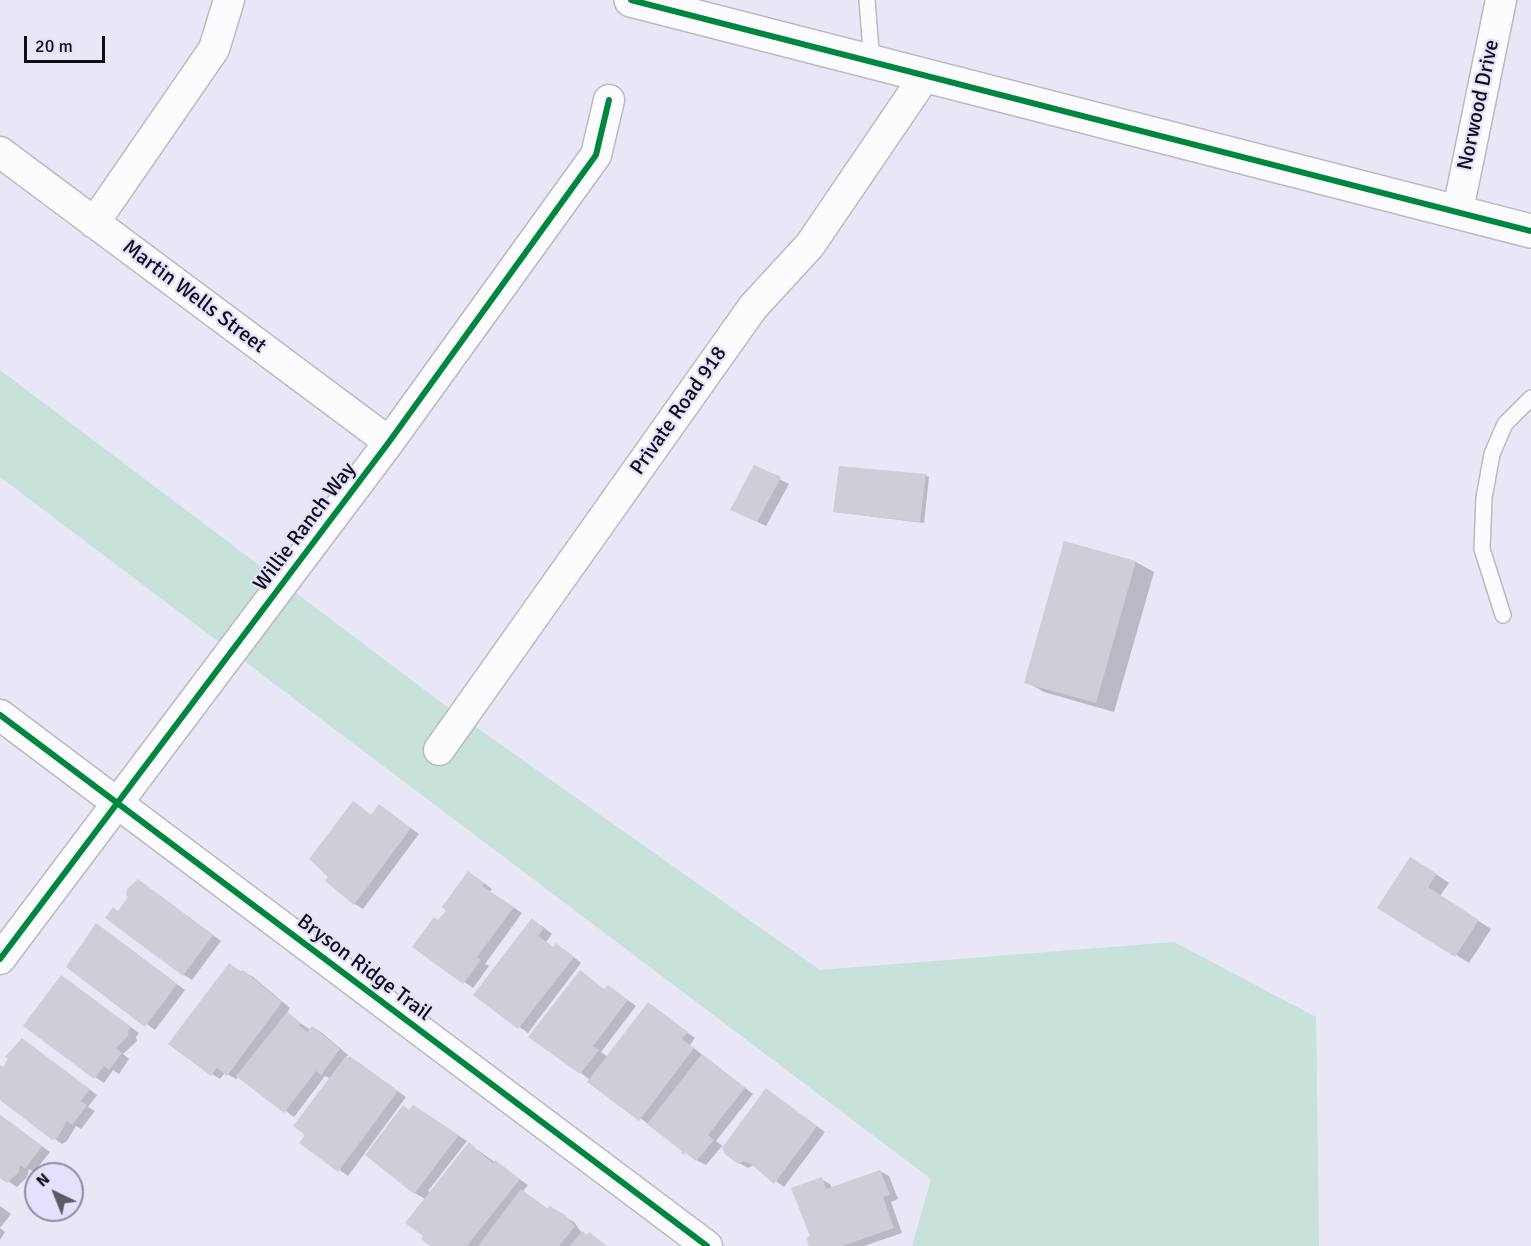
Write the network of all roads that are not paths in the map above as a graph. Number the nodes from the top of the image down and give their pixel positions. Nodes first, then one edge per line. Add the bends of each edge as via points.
1 (229, 0) edge
2 (631, 0) edge
3 (867, 0) edge
4 (1501, 0) edge
5 (872, 63) junction
6 (925, 76) junction
7 (609, 100) dead end
8 (0, 152) edge
9 (1458, 210) junction
10 (94, 222) junction
11 (1531, 231) edge
12 (1531, 398) edge
13 (389, 442) junction
14 (1503, 615) dead end
15 (0, 715) edge
16 (439, 750) dead end
17 (117, 804) junction
18 (0, 959) edge
19 (707, 1246) edge

1 - 10 street via 214,49
2 - 5 street
3 - 5 lane
4 - 9 street, Norwood Drive
5 - 6 street
6 - 9 street
6 - 16 street, Private Road 918 via 810,245 753,308
7 - 13 street, Willie Ranch Way via 596,155
8 - 10 street, Martin Wells Street
9 - 11 street
10 - 13 street, Martin Wells Street
12 - 14 lane via 1505,424 1492,454 1484,498 1482,549
13 - 17 street, Willie Ranch Way
15 - 17 street, Bryson Ridge Trail
17 - 18 street, Willie Ranch Way
17 - 19 street, Bryson Ridge Trail

